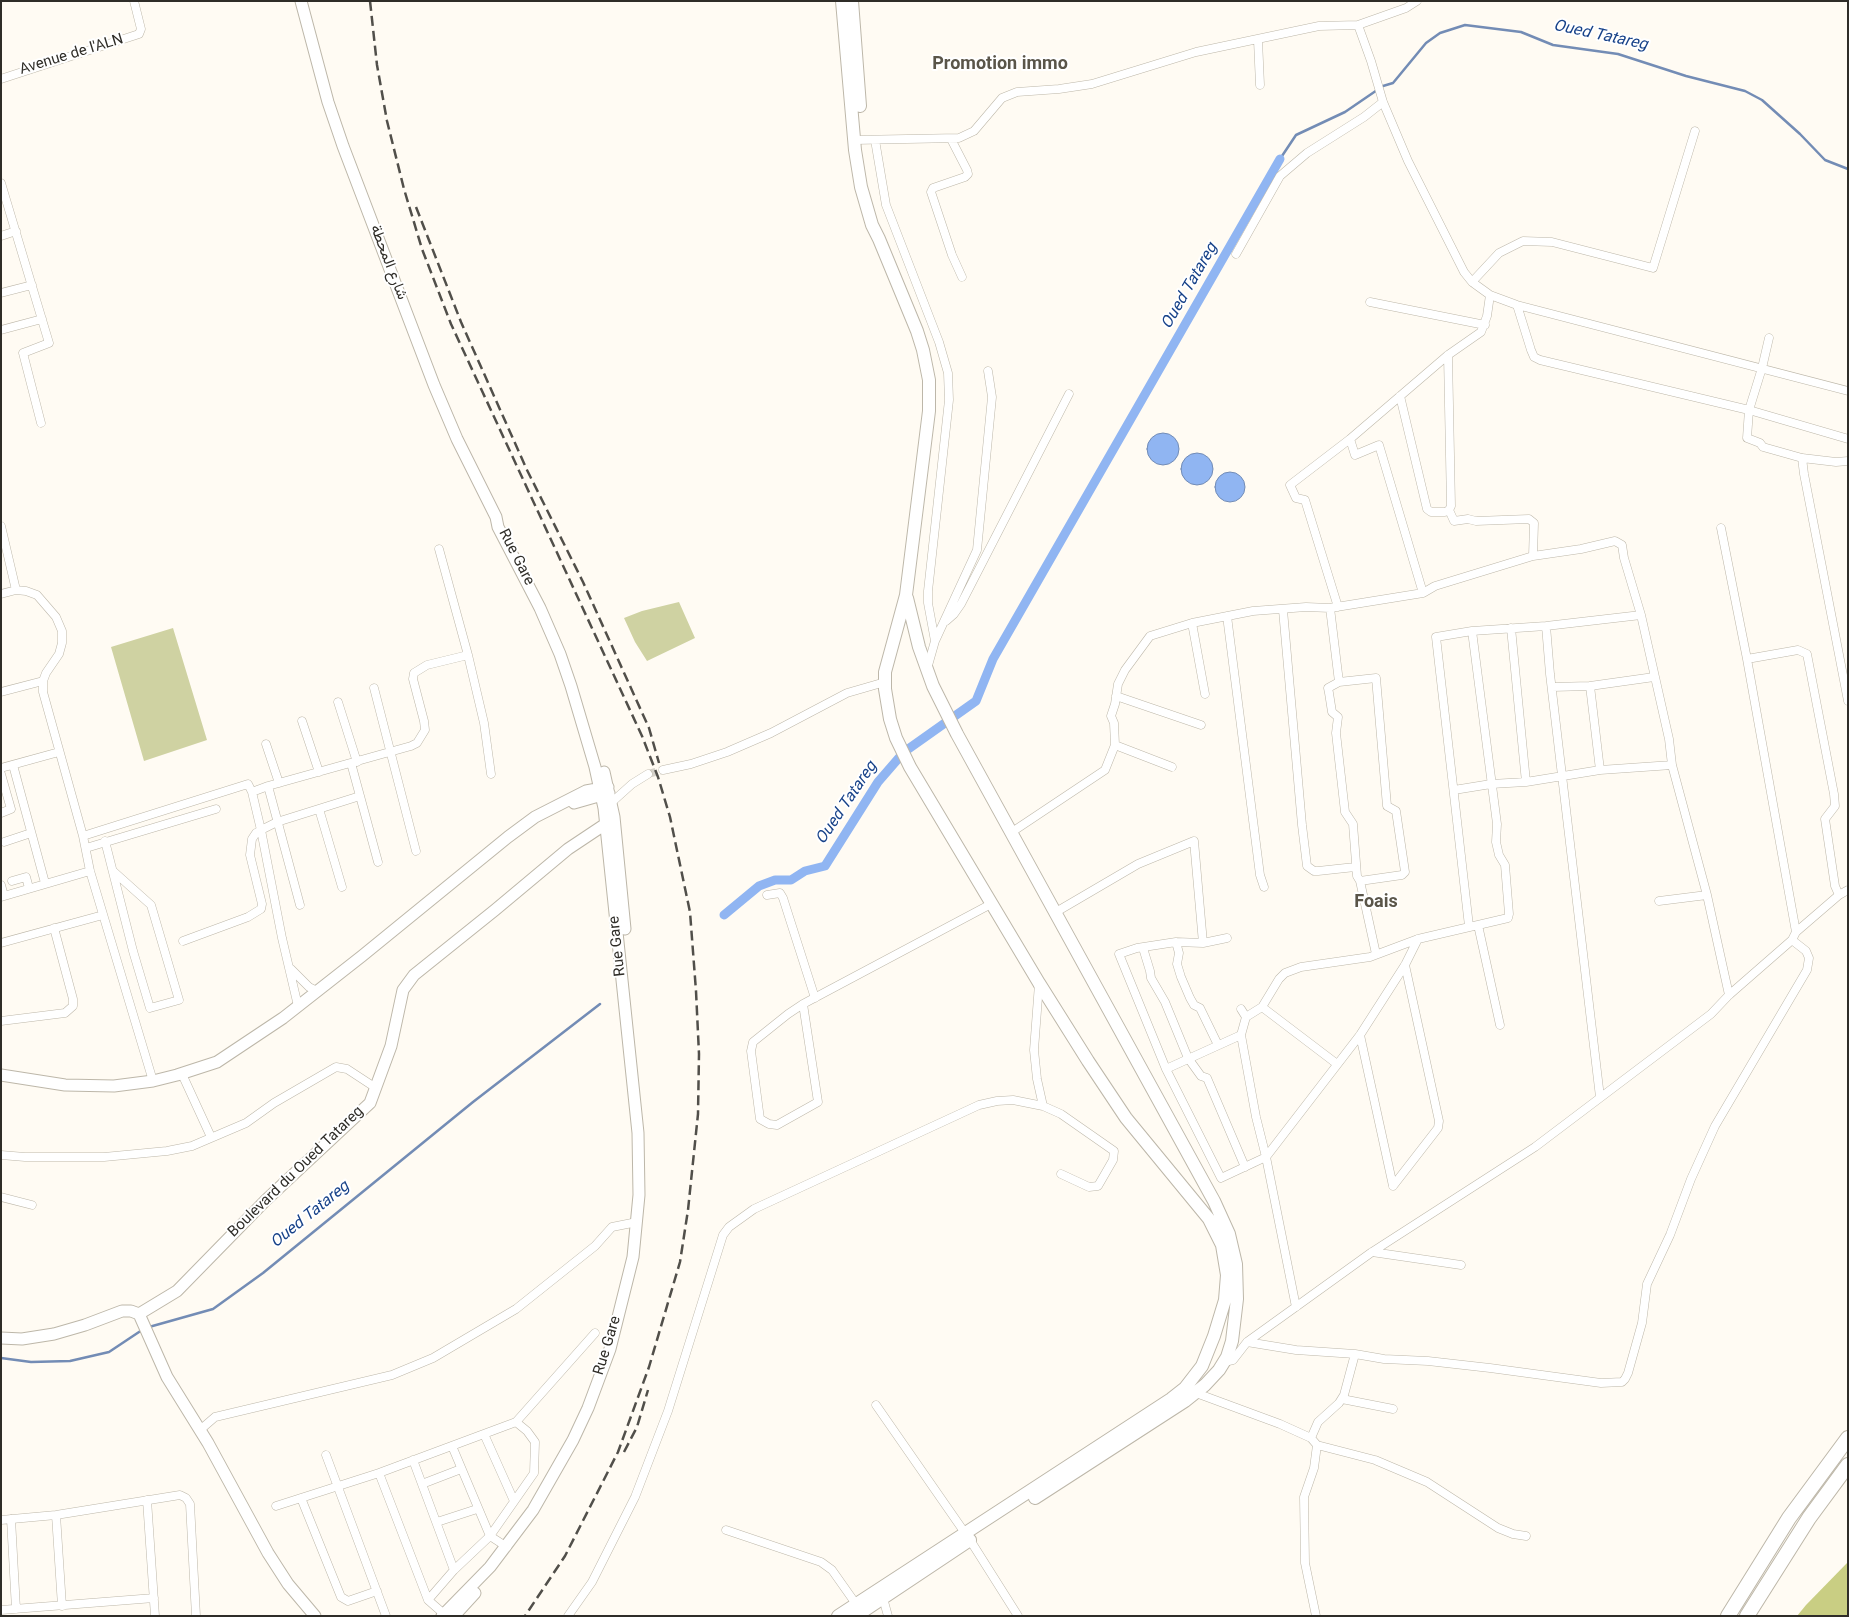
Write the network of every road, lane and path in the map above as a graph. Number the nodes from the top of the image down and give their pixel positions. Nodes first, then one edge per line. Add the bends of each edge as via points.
1 (134, 1) edge
2 (301, 1) edge
3 (842, 1) edge
4 (852, 1) edge
5 (1417, 1) edge
6 (1358, 25) junction
7 (1258, 40) junction
8 (1, 79) edge
9 (1260, 86) dead end
10 (1383, 102) junction
11 (1695, 131) dead end
12 (951, 139) junction
13 (864, 140) junction
14 (1, 183) edge
15 (16, 231) junction
16 (1, 236) edge
17 (1236, 254) dead end
18 (962, 277) dead end
19 (1472, 282) junction
20 (32, 285) junction
21 (1, 293) edge
22 (1490, 295) junction
23 (1370, 302) dead end
24 (1517, 305) junction
25 (42, 319) junction
26 (1485, 325) junction
27 (1, 330) edge
28 (1769, 338) dead end
29 (1448, 355) junction
30 (1762, 368) junction
31 (988, 371) dead end
32 (1848, 391) edge
33 (1069, 394) dead end
34 (1400, 396) junction
35 (1748, 410) junction
36 (41, 423) dead end
37 (1848, 438) edge
38 (1350, 439) junction
39 (1802, 458) junction
40 (1848, 461) edge
41 (1449, 510) junction
42 (496, 517) junction
43 (1, 526) edge
44 (1721, 528) dead end
45 (439, 549) dead end
46 (1533, 556) junction
47 (16, 590) junction
48 (1423, 593) junction
49 (1, 594) edge
50 (906, 595) junction
51 (1334, 608) junction
52 (1283, 610) junction
53 (1641, 615) junction
54 (1227, 616) junction
55 (1192, 623) junction
56 (943, 624) junction
57 (1546, 626) junction
58 (1511, 628) junction
59 (1472, 631) junction
60 (935, 641) junction
61 (468, 655) junction
62 (1747, 659) junction
63 (926, 671) junction
64 (1654, 677) junction
65 (43, 681) junction
66 (885, 682) junction
67 (1339, 682) junction
68 (1590, 686) junction
69 (1552, 687) junction
70 (374, 688) dead end
71 (1, 692) edge
72 (1205, 694) dead end
73 (1116, 696) junction
74 (338, 702) dead end
75 (1848, 702) edge
76 (302, 721) dead end
77 (1201, 725) dead end
78 (266, 744) dead end
79 (1115, 745) junction
80 (59, 752) junction
81 (390, 753) junction
82 (354, 763) junction
83 (13, 765) junction
84 (1672, 765) junction
85 (595, 767) junction
86 (1172, 767) dead end
87 (1, 768) edge
88 (663, 770) tunnel mouth
89 (1600, 770) junction
90 (319, 772) junction
91 (1, 774) edge
92 (491, 774) dead end
93 (648, 774) tunnel mouth
94 (1563, 776) junction
95 (1526, 782) junction
96 (279, 783) junction
97 (1490, 784) junction
98 (268, 786) junction
99 (1454, 790) junction
100 (252, 792) junction
101 (606, 795) junction
102 (360, 796) junction
103 (582, 798) junction
104 (216, 809) dead end
105 (319, 809) junction
106 (1, 812) edge
107 (277, 822) junction
108 (606, 823) junction
109 (261, 830) junction
110 (1012, 832) junction
111 (32, 833) junction
112 (612, 834) junction
113 (83, 836) junction
114 (105, 840) junction
115 (4, 842) dead end
116 (86, 848) junction
117 (416, 851) dead end
118 (378, 862) dead end
119 (1355, 867) junction
120 (90, 871) junction
121 (113, 871) junction
122 (12, 881) dead end
123 (1360, 881) junction
124 (45, 883) junction
125 (1, 885) edge
126 (1264, 886) dead end
127 (342, 887) dead end
128 (28, 888) junction
129 (1848, 890) edge
130 (1707, 895) junction
131 (1839, 895) junction
132 (3, 896) edge
133 (767, 896) dead end
134 (1659, 901) dead end
135 (991, 904) junction
136 (300, 905) dead end
137 (1056, 912) junction
138 (103, 915) junction
139 (1474, 926) junction
140 (54, 928) junction
141 (1794, 936) junction
142 (1227, 938) dead end
143 (1418, 939) junction
144 (183, 941) dead end
145 (1176, 942) junction
146 (1, 943) edge
147 (1203, 943) junction
148 (1143, 948) junction
149 (1376, 954) junction
150 (1405, 965) junction
151 (290, 968) junction
152 (1039, 984) junction
153 (317, 991) junction
154 (1729, 995) junction
155 (815, 998) junction
156 (803, 1004) junction
157 (298, 1006) junction
158 (1262, 1007) junction
159 (1241, 1009) dead end
160 (1246, 1017) junction
161 (1, 1021) edge
162 (1500, 1025) dead end
163 (1241, 1034) junction
164 (1360, 1035) junction
165 (1218, 1045) junction
166 (1188, 1058) junction
167 (1337, 1064) junction
168 (1166, 1069) junction
169 (182, 1074) junction
170 (1, 1075) edge
171 (152, 1081) junction
172 (376, 1088) junction
173 (1600, 1097) junction
174 (1044, 1106) junction
175 (211, 1137) junction
176 (1, 1155) edge
177 (1266, 1157) junction
178 (1245, 1167) junction
179 (1060, 1174) dead end
180 (1, 1197) edge
181 (32, 1205) dead end
182 (637, 1222) junction
183 (1372, 1252) junction
184 (1461, 1264) dead end
185 (1296, 1307) junction
186 (141, 1319) junction
187 (595, 1333) dead end
188 (1214, 1336) junction
189 (1, 1338) edge
190 (1232, 1341) junction
191 (1247, 1342) junction
192 (1208, 1353) junction
193 (1355, 1354) junction
194 (1224, 1362) junction
195 (1196, 1393) junction
196 (1342, 1399) junction
197 (876, 1405) dead end
198 (1393, 1409) dead end
199 (516, 1422) junction
200 (200, 1430) junction
201 (484, 1434) junction
202 (1311, 1438) junction
203 (1848, 1438) edge
204 (1317, 1445) junction
205 (452, 1446) junction
206 (326, 1455) dead end
207 (413, 1460) junction
208 (1848, 1465) edge
209 (461, 1469) junction
210 (379, 1473) junction
211 (422, 1484) junction
212 (338, 1486) junction
213 (301, 1498) junction
214 (147, 1500) junction
215 (514, 1501) junction
216 (276, 1506) dead end
217 (477, 1509) junction
218 (56, 1515) junction
219 (11, 1519) junction
220 (1, 1520) edge
221 (437, 1522) junction
222 (726, 1530) dead end
223 (490, 1536) junction
224 (1526, 1536) dead end
225 (967, 1537) junction
226 (507, 1547) junction
227 (454, 1570) junction
228 (377, 1590) junction
229 (154, 1598) junction
230 (883, 1598) junction
231 (428, 1600) junction
232 (62, 1606) junction
233 (16, 1609) junction
234 (1, 1610) edge
235 (856, 1610) edge
236 (451, 1615) edge
237 (155, 1616) edge
238 (196, 1616) edge
239 (315, 1616) edge
240 (386, 1616) edge
241 (568, 1616) edge
242 (838, 1616) edge
243 (888, 1616) edge
244 (1018, 1616) edge
245 (1316, 1616) edge
246 (1728, 1616) edge
247 (1747, 1616) edge

1 - 8 street, Avenue de l'ALN via 141,29 139,34
2 - 42 main road, شارع المحطة via 328,102 411,326 457,438
3 - 13 main road
4 - 13 main road
5 - 6 street
6 - 7 street via 1319,26
6 - 10 street
7 - 9 street
7 - 12 street via 1196,52 1092,84 1017,92 1002,98 974,131
10 - 17 street via 1364,118 1307,152 1280,176
10 - 19 street via 1408,161
11 - 19 street via 1653,268 1552,242 1523,241 1499,253
12 - 13 street
12 - 18 street via 968,174 933,188 931,192
13 - 50 main road via 866,169 880,239 919,337 929,380 929,411
13 - 60 street via 948,373 949,400 928,591
14 - 15 street
15 - 16 street
15 - 20 street
19 - 22 street
20 - 21 street
20 - 25 street
22 - 24 street
22 - 26 street
23 - 26 street
24 - 30 street
24 - 35 street via 1531,350 1540,360
25 - 27 street
25 - 36 street via 50,343 23,353
26 - 29 street via 1481,332
28 - 30 street
29 - 34 street
29 - 41 street
30 - 32 street
30 - 35 street
31 - 56 street via 992,397 977,550
33 - 56 street via 960,604
34 - 38 street
34 - 41 street via 1426,509 1436,512
35 - 37 street
35 - 39 street via 1747,438 1763,447
38 - 48 street via 1355,455 1379,445
38 - 51 street via 1290,485 1296,498 1305,500
39 - 40 street
39 - 75 street
41 - 46 street via 1454,521 1529,519 1534,523
42 - 85 main road, Rue Gare via 560,654
42 - 101 main road, Rue Gare via 521,557 565,651
43 - 47 street
44 - 62 street
45 - 61 street
46 - 48 street via 1435,586
46 - 53 street via 1615,541 1622,545
47 - 49 street
47 - 65 street via 37,595 56,617 62,631 59,654
48 - 51 street
50 - 63 main road
50 - 66 main road
51 - 52 street
51 - 67 street
52 - 54 street
52 - 119 street via 1306,862 1314,871
53 - 57 street
53 - 64 street
54 - 55 street
54 - 126 street
55 - 72 street
55 - 73 street via 1150,636 1125,670
56 - 60 street
57 - 58 street
57 - 69 street
58 - 59 street
58 - 95 street
59 - 97 street
59 - 99 street via 1436,637
60 - 63 street
61 - 81 street via 427,665 414,674 425,730 418,743
61 - 92 street via 484,723
62 - 131 street via 1798,650 1807,654 1834,794 1835,806 1825,819
62 - 141 street
63 - 110 main road
64 - 68 street
64 - 84 street
65 - 71 street
65 - 80 street
66 - 88 street via 847,693 727,752
66 - 135 main road via 896,738
67 - 119 street via 1328,688 1332,712 1338,717 1336,733 1345,812 1353,824
67 - 123 street via 1376,678 1388,806 1396,811 1405,872
68 - 69 street
68 - 89 street
69 - 94 street
70 - 81 street
73 - 77 street
73 - 79 street via 1111,716
74 - 82 street
76 - 90 street
78 - 96 street
79 - 86 street
79 - 110 street via 1105,770
80 - 83 street
80 - 113 street
81 - 82 street
81 - 117 street
82 - 90 street
82 - 102 street
83 - 87 street
83 - 111 street
84 - 89 street
84 - 130 street
85 - 101 main road, Rue Gare
85 - 103 main road
89 - 94 street
90 - 96 street
91 - 106 street via 11,809
93 - 101 street
94 - 95 street
94 - 173 street
95 - 97 street
96 - 98 street
97 - 99 street
97 - 139 street via 1497,824 1496,842 1505,865 1509,914 1505,919
98 - 100 street
98 - 107 street
99 - 139 street
100 - 109 street
100 - 113 street via 248,784
101 - 103 main road
101 - 103 main road via 590,790
101 - 108 main road, Rue Gare
101 - 112 main road, Rue Gare
102 - 105 street
102 - 118 street
103 - 153 main road via 536,817
104 - 114 street
105 - 107 street
105 - 127 street
107 - 109 street
107 - 136 street
108 - 112 main road, Rue Gare
108 - 172 main road, Boulevard du Oued Tatareg via 568,848 414,975 403,990 391,1046
109 - 144 street via 252,839 250,855 261,909
109 - 151 street
110 - 137 main road
111 - 115 street
111 - 124 street
112 - 182 main road, Rue Gare via 638,1133
112 - 236 main road, Rue Gare via 646,1166 643,1222 632,1289 608,1376 579,1444 558,1482 512,1551
113 - 116 street
114 - 116 street
114 - 121 street
116 - 120 street
119 - 123 street
120 - 124 street
120 - 138 street
121 - 121 street via 150,905 179,1000 150,1008
122 - 128 street via 26,877
123 - 149 street
124 - 128 street
125 - 132 street
128 - 132 street
129 - 131 street
130 - 134 street
130 - 154 street
131 - 141 street
133 - 155 street via 780,893 783,898
135 - 152 main road
135 - 155 street
137 - 147 street via 1138,864 1194,841
137 - 190 main road via 1223,1217 1237,1273
138 - 140 street
138 - 171 street
139 - 143 street
139 - 162 street
140 - 146 street
140 - 161 street via 73,1006 66,1013
141 - 154 street
141 - 193 street via 1809,958 1807,970 1715,1126 1691,1179 1647,1284 1642,1323 1625,1379 1616,1384
142 - 147 street
143 - 149 street
143 - 150 street
145 - 147 street
145 - 148 street
145 - 165 street via 1177,964 1187,991 1194,1005 1200,1008
148 - 166 street via 1151,978 1165,1002
148 - 168 street via 1119,954
149 - 158 street via 1285,972
150 - 164 street
150 - 164 street via 1439,1121 1438,1128 1393,1186
151 - 153 street
151 - 157 street
152 - 174 street via 1034,1050
152 - 188 main road via 1126,1118 1198,1204 1216,1231 1226,1259 1227,1281
153 - 157 main road
154 - 173 street via 1711,1014
155 - 156 street
156 - 156 street via 818,1102 778,1125 769,1124 760,1119 751,1051 753,1042
157 - 169 main road via 217,1062
158 - 160 street
158 - 167 street
159 - 160 street
160 - 163 street
163 - 165 street
163 - 177 street
164 - 167 street
165 - 166 street
166 - 168 street
166 - 178 street via 1201,1076 1208,1078
167 - 177 street
168 - 178 street via 1221,1178
169 - 171 main road
169 - 175 street
170 - 171 main road via 80,1086
172 - 175 street via 347,1069 336,1067 274,1102 246,1123
172 - 186 main road, Boulevard du Oued Tatareg via 363,1111 266,1200 177,1291
173 - 183 street via 1535,1147
174 - 179 street via 1114,1151 1113,1160 1095,1188
174 - 241 street via 1013,1100 979,1105 754,1208 729,1227 668,1410 635,1497 592,1582
175 - 176 street via 192,1146 167,1151 104,1157
177 - 178 street
177 - 185 street
180 - 181 street
182 - 200 street via 612,1227 595,1246 516,1309 433,1358 392,1374 215,1418
182 - 226 main road, Rue Gare via 626,1286 610,1348 588,1408 552,1479
183 - 184 street
183 - 185 street
185 - 191 street
186 - 189 main road via 130,1311 122,1311 54,1334 22,1339
186 - 200 main road via 167,1377
187 - 199 street
188 - 190 main road
188 - 192 main road
190 - 194 main road
191 - 193 street via 1296,1350
191 - 194 street via 1233,1360
192 - 194 main road via 1213,1359
192 - 225 main road via 1197,1374 1178,1394
193 - 196 street
194 - 195 main road
195 - 202 street
195 - 225 main road
196 - 198 street
196 - 202 street via 1318,1422
197 - 225 street
199 - 201 street
199 - 215 street via 535,1442 535,1452 534,1473
200 - 239 main road via 268,1553 288,1584
201 - 205 street
201 - 215 street
202 - 204 street
203 - 246 highway via 1789,1518
204 - 224 street via 1375,1460 1427,1482 1498,1528
204 - 245 street via 1314,1468 1304,1497 1305,1563
205 - 207 street
205 - 209 street
206 - 212 street
207 - 210 street
207 - 211 street
208 - 247 highway via 1809,1518
209 - 211 street
209 - 217 street
210 - 212 street
210 - 231 street
211 - 221 street
212 - 213 street
212 - 228 street
213 - 216 street
213 - 228 street via 341,1597 348,1601
214 - 218 street
214 - 229 street
214 - 238 street via 180,1495 190,1504
215 - 223 street
217 - 221 street
217 - 223 street
218 - 219 street
218 - 232 street
219 - 220 street
219 - 233 street
221 - 227 street
222 - 235 street via 821,1562 832,1570
223 - 226 street
223 - 227 street
225 - 230 main road
225 - 235 main road
225 - 244 street
226 - 236 main road, Rue Gare
227 - 231 street
228 - 240 street
229 - 232 street
229 - 237 street
230 - 235 main road
230 - 243 street
231 - 236 street
232 - 233 street
233 - 234 street
235 - 242 main road

